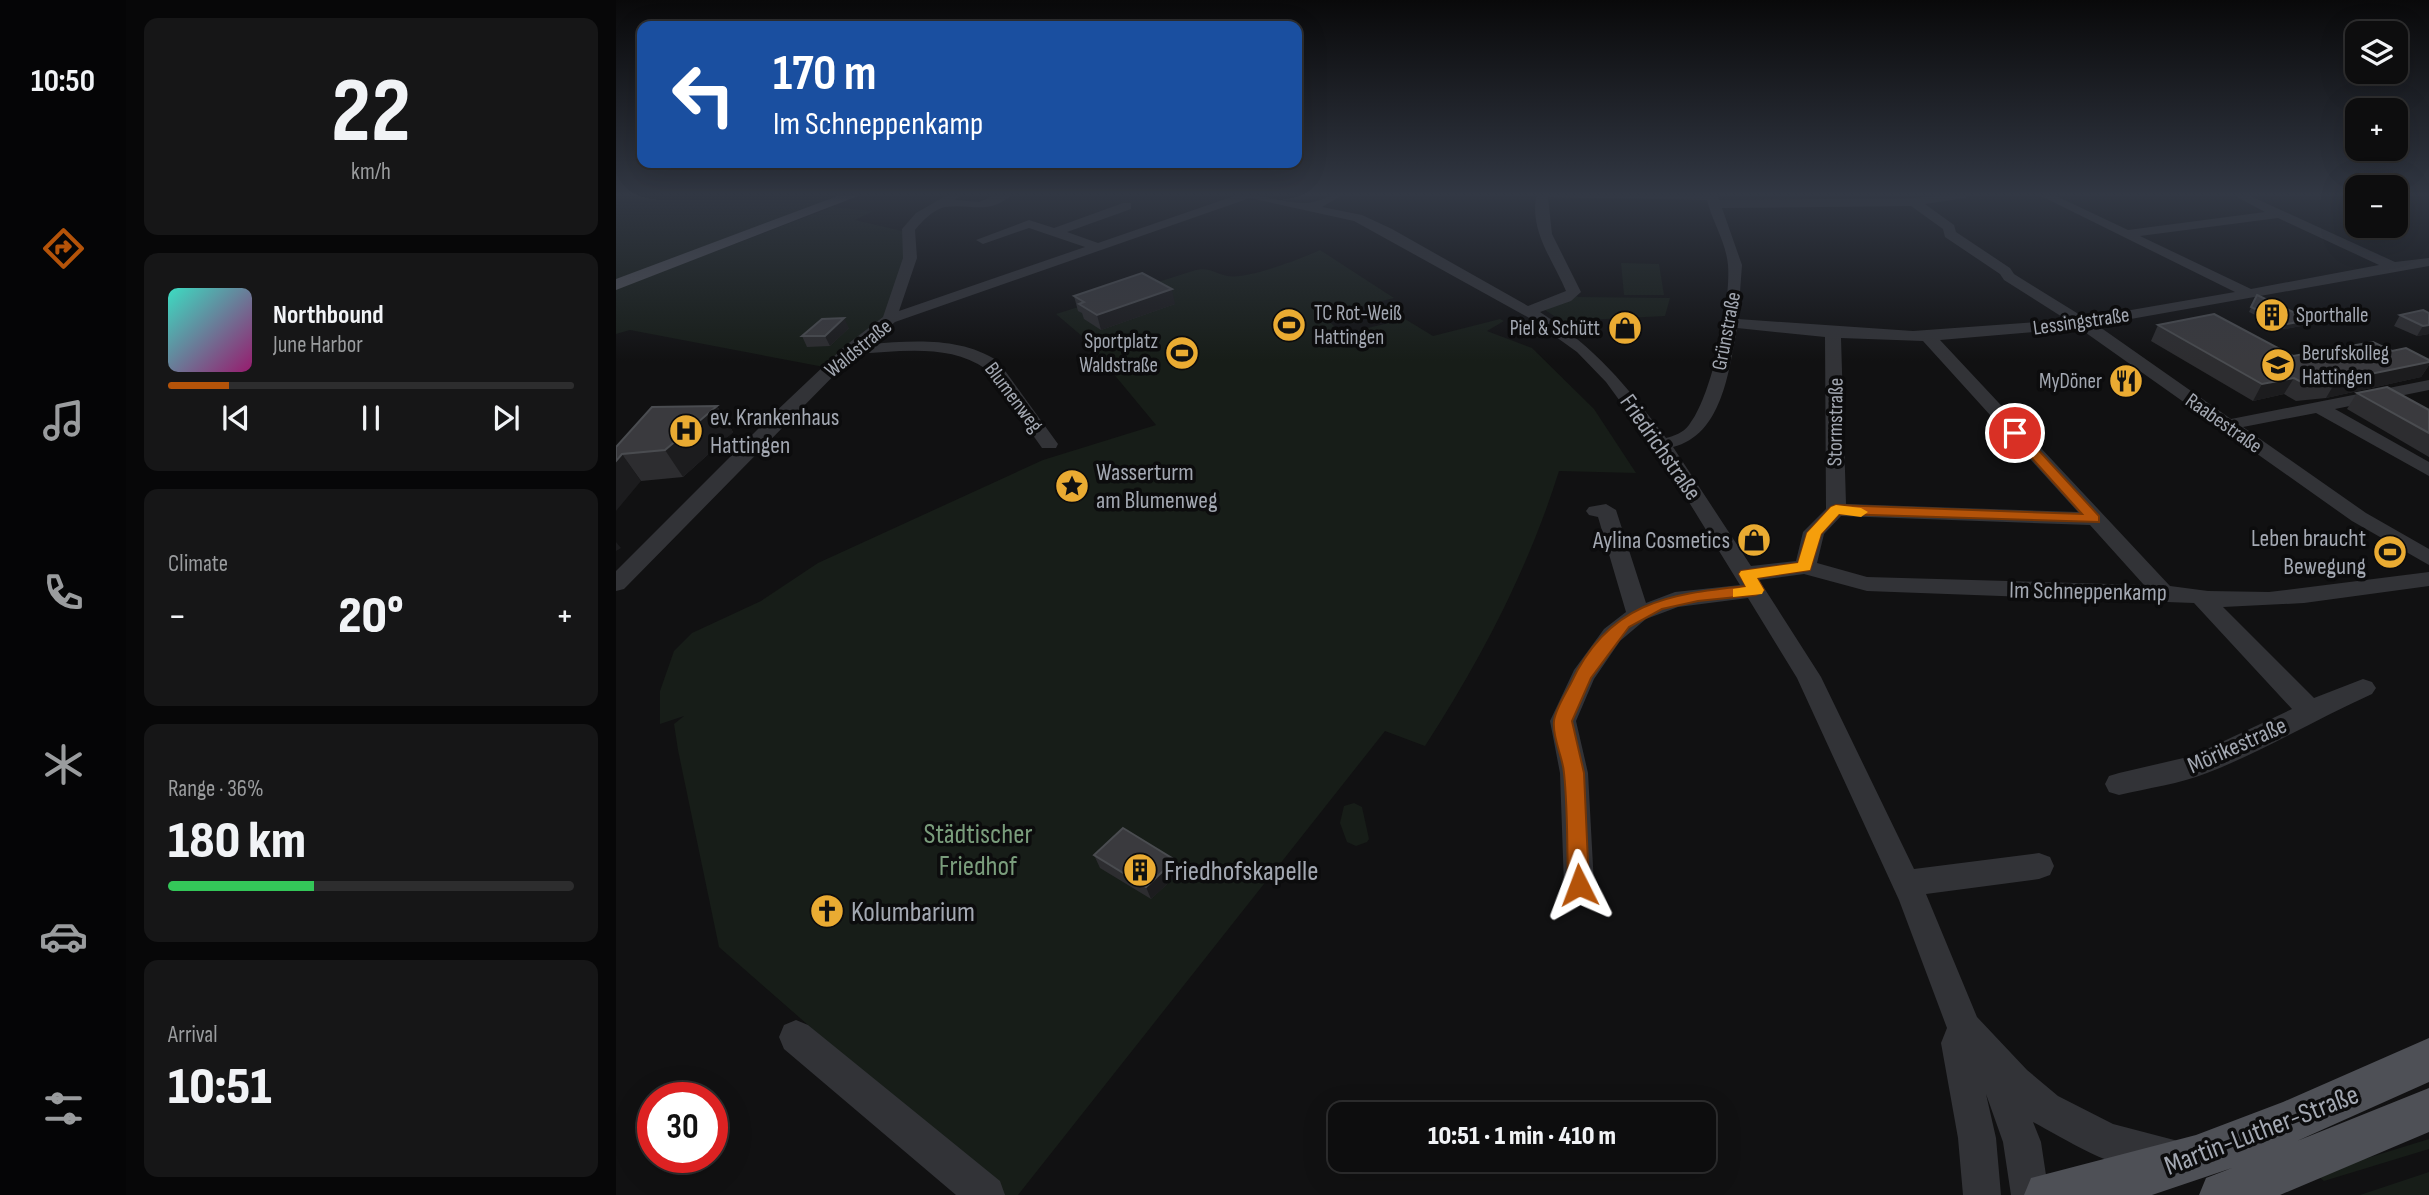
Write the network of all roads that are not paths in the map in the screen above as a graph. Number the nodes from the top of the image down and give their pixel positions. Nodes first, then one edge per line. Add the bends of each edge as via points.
1 (709, 250) edge
2 (909, 250) edge
3 (1084, 250) edge
4 (1418, 250) edge
5 (1551, 250) edge
6 (1730, 250) edge
7 (1977, 250) edge
8 (2159, 250) edge
9 (2357, 250) edge
10 (2421, 263) edge
11 (2393, 266) junction
12 (2429, 271) edge
13 (616, 285) edge
14 (2248, 292) junction
15 (1527, 311) junction
16 (890, 319) junction
17 (2079, 322) junction
18 (1730, 323) junction
19 (1833, 333) junction
20 (1927, 336) junction
21 (851, 349) junction
22 (2429, 385) edge
23 (2321, 408) junction
24 (2228, 425) junction
25 (1049, 444) dead end
26 (1662, 444) junction
27 (2429, 470) edge
28 (1836, 510) junction
29 (1596, 511) dead end
30 (2094, 519) junction
31 (2429, 558) edge
32 (1805, 567) junction
33 (2429, 579) edge
34 (1751, 582) junction
35 (616, 583) edge
36 (2164, 593) junction
37 (2204, 601) junction
38 (1638, 614) junction
39 (2363, 688) dead end
40 (2312, 710) junction
41 (2119, 784) dead end
42 (2039, 866) dead end
43 (1906, 883) junction
44 (1579, 885) dead end
45 (796, 1037) dead end
46 (1977, 1040) junction
47 (2429, 1060) edge
48 (2429, 1110) edge
49 (2219, 1174) edge
50 (986, 1195) edge
51 (1982, 1195) edge
52 (2030, 1195) edge
53 (2048, 1195) edge

1 - 13 main road
2 - 16 street
3 - 16 street, Waldstraße
4 - 15 street, Friedrichstraße
5 - 15 street via 1574,292
6 - 18 street, Grünstraße via 1735,265
7 - 17 street, Raabestraße via 2010,278
8 - 14 street
9 - 11 street
10 - 11 street, Lessingstraße
10 - 12 street
11 - 14 street, Lessingstraße
14 - 17 street, Lessingstraße
15 - 26 street, Friedrichstraße via 1583,349 1612,378
16 - 21 street, Waldstraße
17 - 20 street, Lessingstraße
17 - 24 street, Raabestraße
18 - 19 street, Lessingstraße
18 - 26 street, Grünstraße via 1703,419 1693,433
19 - 20 street, Lessingstraße
19 - 28 street, Stormstraße
20 - 30 street
21 - 25 street, Blumenweg via 964,349 981,355
21 - 35 street, Waldstraße
22 - 23 street
23 - 24 street
23 - 27 street
24 - 31 street, Raabestraße via 2359,517
26 - 34 street, Friedrichstraße
28 - 30 street
28 - 32 street via 1814,533
29 - 38 street via 1606,510
30 - 36 street
32 - 34 street, Im Schneppenkamp
32 - 36 street, Im Schneppenkamp via 1844,580 1891,586
33 - 37 street, Im Schneppenkamp
34 - 38 street, Im Schneppenkamp
34 - 43 street, Friedrichstraße via 1820,698
36 - 37 street, Im Schneppenkamp
37 - 40 street, Mörikestraße
38 - 44 street, Im Schneppenkamp via 1612,635 1583,676 1563,721 1574,773
39 - 40 street, Mörikestraße
40 - 41 street, Mörikestraße via 2197,766
42 - 43 street
43 - 46 street, Friedrichstraße
45 - 50 street
46 - 49 street, Friedrichstraße via 2014,1083 2045,1109 2107,1141
46 - 51 street, Friedrichstraße via 1958,1043 1977,1138
46 - 52 street, Friedrichstraße via 2022,1142
47 - 49 main road, Martin-Luther-Straße via 2317,1113
48 - 49 main road, Martin-Luther-Straße
49 - 53 main road, Martin-Luther-Straße via 2126,1180

